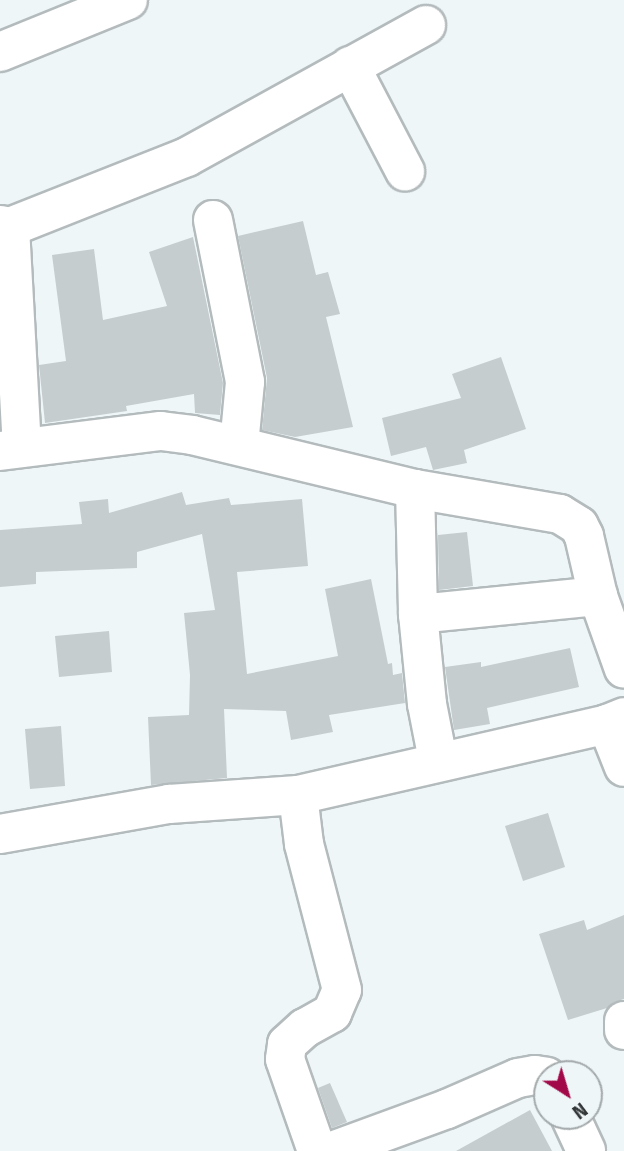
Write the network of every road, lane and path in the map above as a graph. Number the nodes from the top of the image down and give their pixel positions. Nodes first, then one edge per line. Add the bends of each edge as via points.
1 (125, 1) edge
2 (426, 25) dead end
3 (0, 52) edge
4 (350, 66) junction
5 (405, 171) dead end
6 (213, 220) dead end
7 (5, 226) edge
8 (239, 445) junction
9 (11, 449) edge
10 (415, 489) junction
11 (598, 596) junction
12 (418, 614) junction
13 (624, 669) edge
14 (616, 721) edge
15 (438, 760) junction
16 (624, 767) edge
17 (298, 794) junction
18 (0, 834) edge
19 (624, 1021) edge
20 (624, 1030) edge
21 (533, 1075) edge
22 (576, 1130) edge
23 (331, 1150) edge
24 (586, 1151) edge

1 - 3 street
2 - 4 street
4 - 5 street
4 - 7 street via 187,157
6 - 8 street via 245,382
7 - 9 street
8 - 9 street via 161,431
8 - 10 street
10 - 11 street via 561,514 584,536
10 - 12 street
11 - 12 street
11 - 13 street
12 - 15 street
14 - 15 street
14 - 16 street
15 - 17 street
17 - 18 street via 169,804
17 - 23 street via 304,844 342,990 332,1013 287,1044 285,1059
19 - 20 street
21 - 23 street
22 - 24 street

